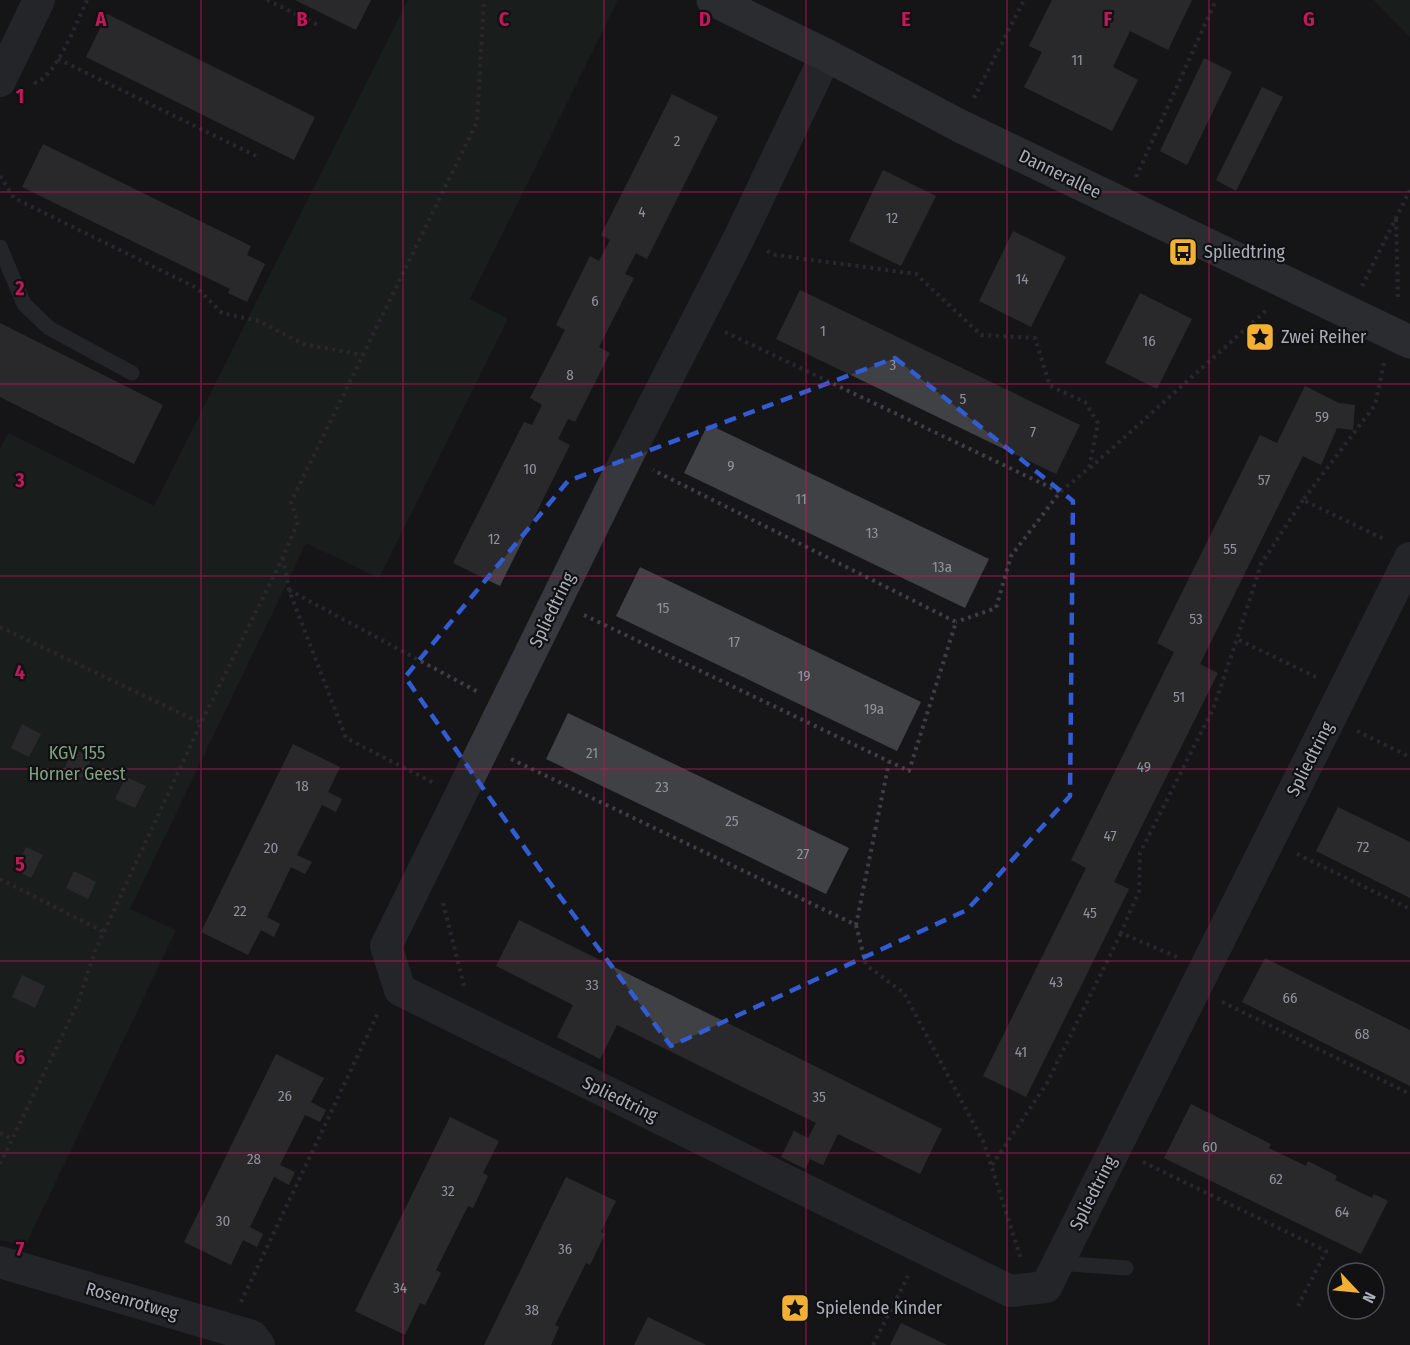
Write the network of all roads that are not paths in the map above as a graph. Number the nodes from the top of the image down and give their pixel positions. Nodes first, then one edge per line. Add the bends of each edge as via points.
1 (39, 0) edge
2 (713, 0) edge
3 (826, 55) junction
4 (1, 79) edge
5 (0, 247) edge
6 (1400, 337) edge
7 (132, 373) dead end
8 (1399, 550) edge
9 (0, 1262) edge
10 (1058, 1263) junction
11 (1125, 1268) dead end
12 (259, 1345) edge

1 - 4 street
2 - 3 street, Dannerallee
3 - 6 street, Dannerallee via 960,126
3 - 10 street, Spliedtring via 739,238 386,946 400,990 1010,1291 1046,1287
5 - 7 lane via 24,304 40,320
8 - 10 street, Spliedtring via 1344,690
9 - 12 street, Rosenrotweg via 252,1335
10 - 11 lane

